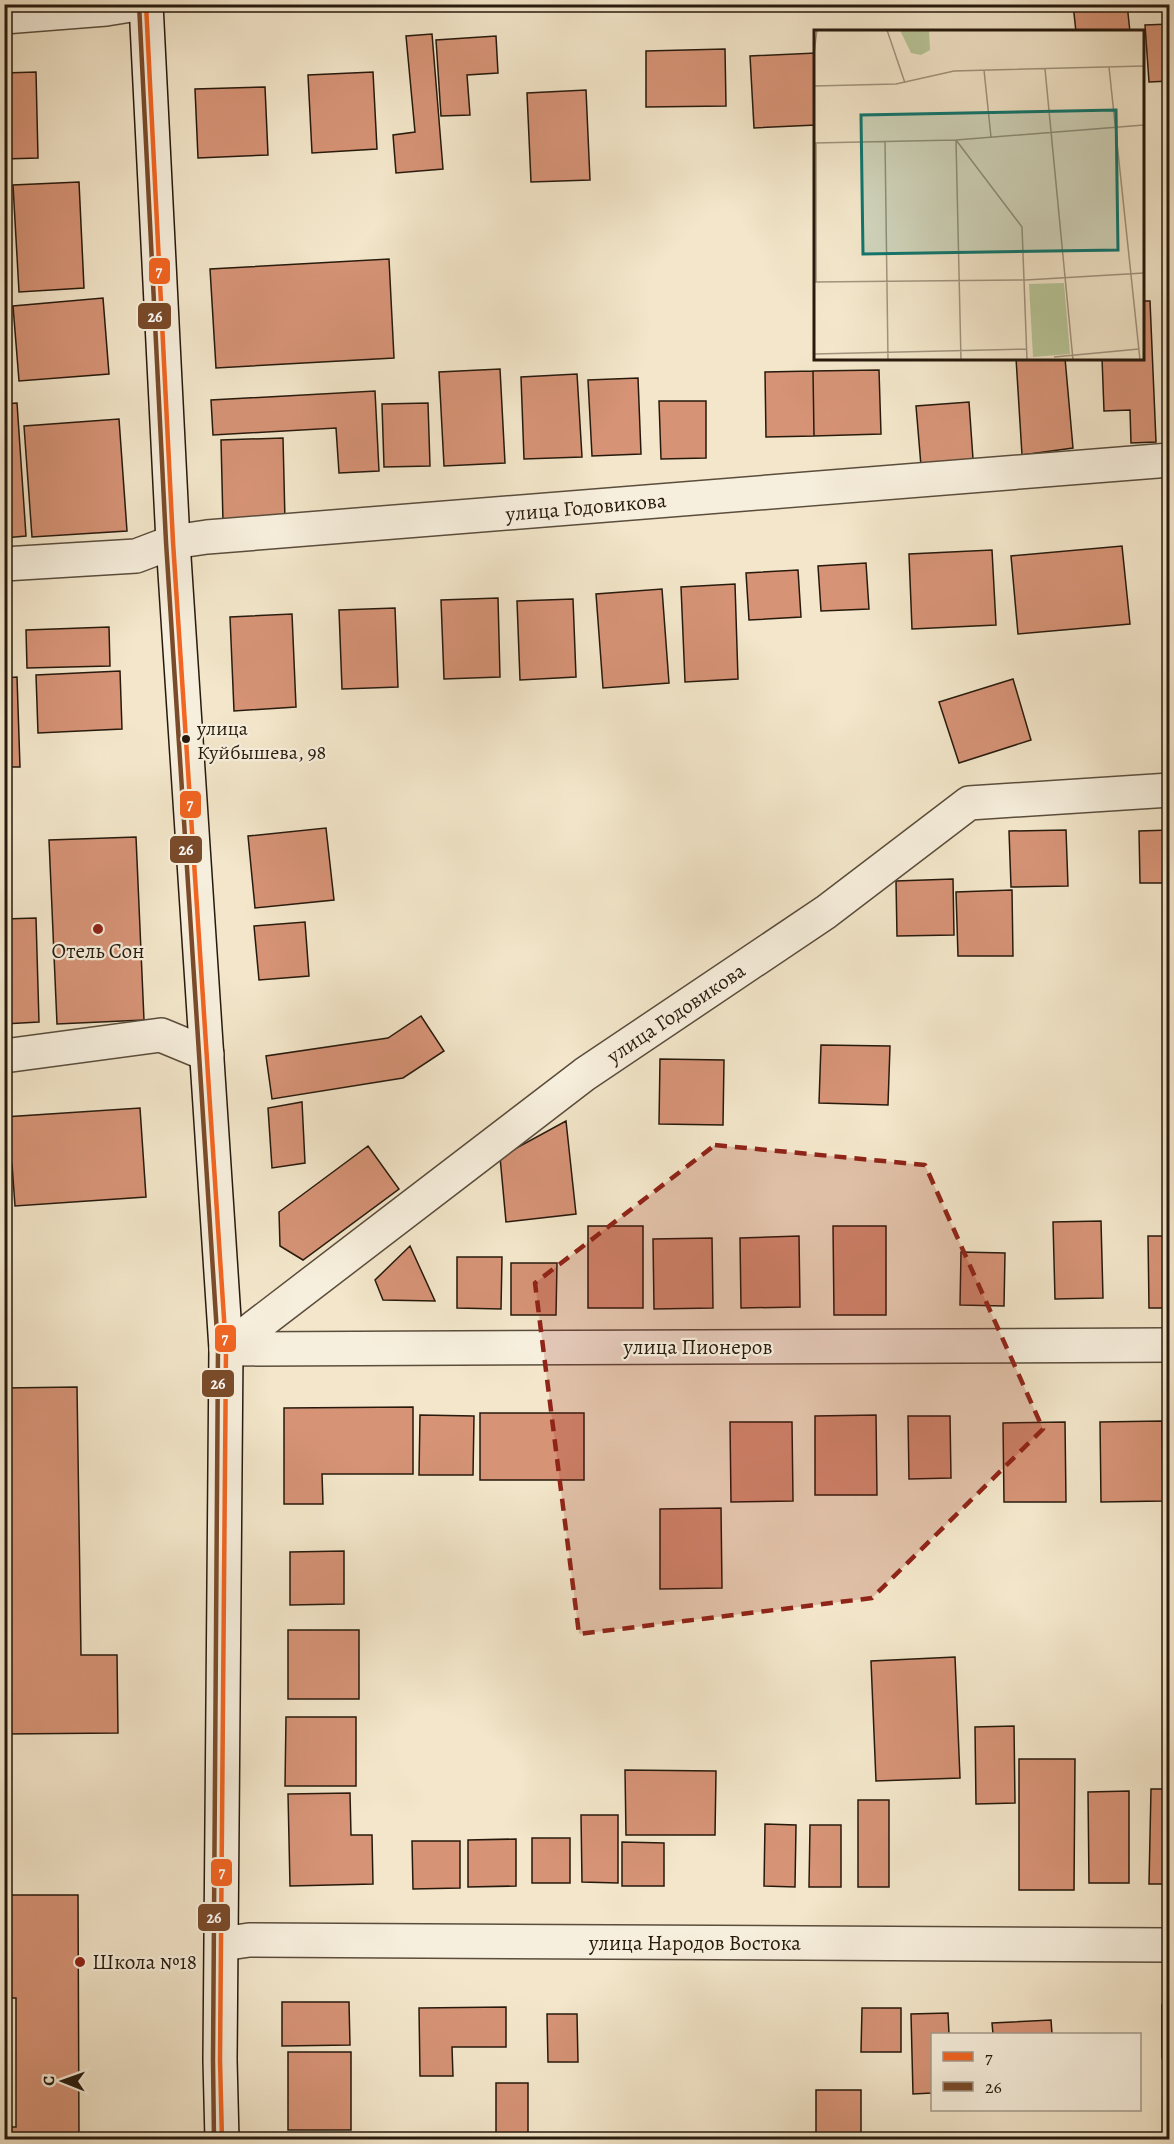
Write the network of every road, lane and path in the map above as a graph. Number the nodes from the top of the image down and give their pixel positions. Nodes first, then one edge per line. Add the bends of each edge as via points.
1 (137, 4) edge
2 (146, 4) edge
3 (4, 17) edge
4 (1170, 460) edge
5 (172, 542) junction
6 (4, 564) edge
7 (1170, 790) edge
8 (207, 1054) junction
9 (4, 1056) edge
10 (1170, 1345) edge
11 (226, 1349) junction
12 (222, 1944) junction
13 (1170, 1946) edge
14 (222, 2139) edge

1 - 3 street
2 - 5 street
4 - 5 street, улица Годовикова
5 - 6 street, улица Годовикова via 136,556
5 - 8 street
7 - 11 street, улица Годовикова via 969,804 826,912 585,1074
8 - 9 street via 161,1035
8 - 11 street
10 - 11 street, улица Пионеров
11 - 12 street
12 - 13 street, улица Народов Востока via 249,1940
12 - 14 street

